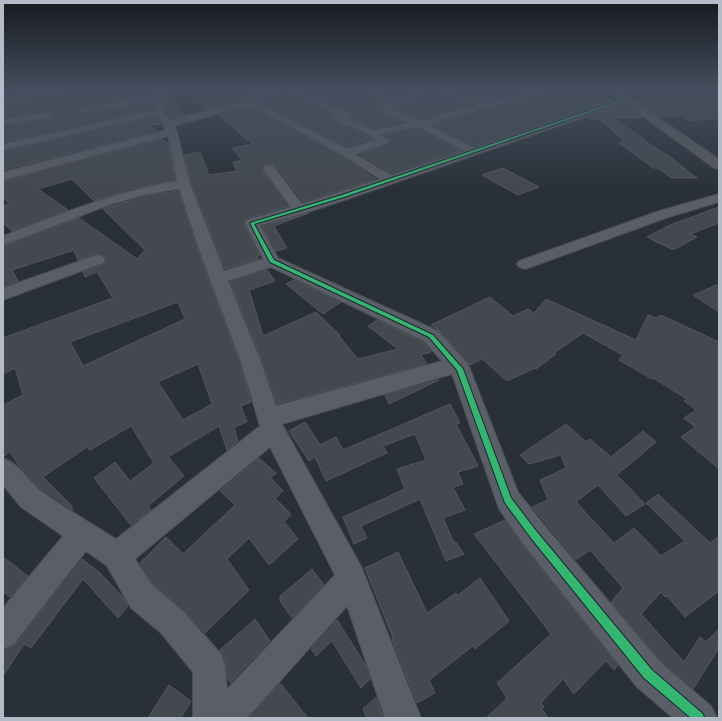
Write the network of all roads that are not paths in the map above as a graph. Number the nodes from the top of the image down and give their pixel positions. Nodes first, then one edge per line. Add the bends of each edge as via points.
1 (107, 124) edge
2 (147, 124) edge
3 (167, 124) edge
4 (293, 124) edge
5 (351, 124) edge
6 (419, 124) edge
7 (426, 124) edge
8 (549, 124) edge
9 (664, 124) edge
10 (671, 124) edge
11 (422, 125) junction
12 (373, 133) junction
13 (3, 147) edge
14 (474, 152) junction
15 (346, 153) junction
16 (719, 154) edge
17 (719, 164) edge
18 (268, 169) dead end
19 (3, 176) edge
20 (390, 180) junction
21 (184, 184) junction
22 (719, 198) edge
23 (300, 210) junction
24 (3, 241) edge
25 (97, 260) dead end
26 (272, 260) junction
27 (525, 264) dead end
28 (219, 278) junction
29 (3, 294) edge
30 (456, 365) junction
31 (271, 424) junction
32 (8, 481) edge
33 (83, 533) junction
34 (117, 556) junction
35 (352, 578) junction
36 (3, 634) edge
37 (211, 718) edge
38 (224, 718) edge
39 (403, 718) edge
40 (699, 718) edge

1 - 13 street
2 - 19 street via 117,145
3 - 21 street
4 - 15 street
5 - 12 street
6 - 11 street
7 - 11 street
8 - 14 street
9 - 17 highway
10 - 16 highway
11 - 12 street via 397,127
11 - 14 street
12 - 15 street via 384,141
14 - 20 street
15 - 20 street
18 - 23 street
20 - 23 street
21 - 24 street via 146,190 107,201
21 - 28 street
22 - 27 street via 664,214
23 - 26 street via 252,223
25 - 29 street
26 - 28 street
26 - 30 street via 431,336
28 - 31 street
30 - 31 street
30 - 40 street via 508,500 648,674
31 - 34 street
31 - 35 street
32 - 33 street
33 - 34 street
33 - 36 street
34 - 37 street via 142,597 172,622 209,666
35 - 38 street
35 - 39 street

